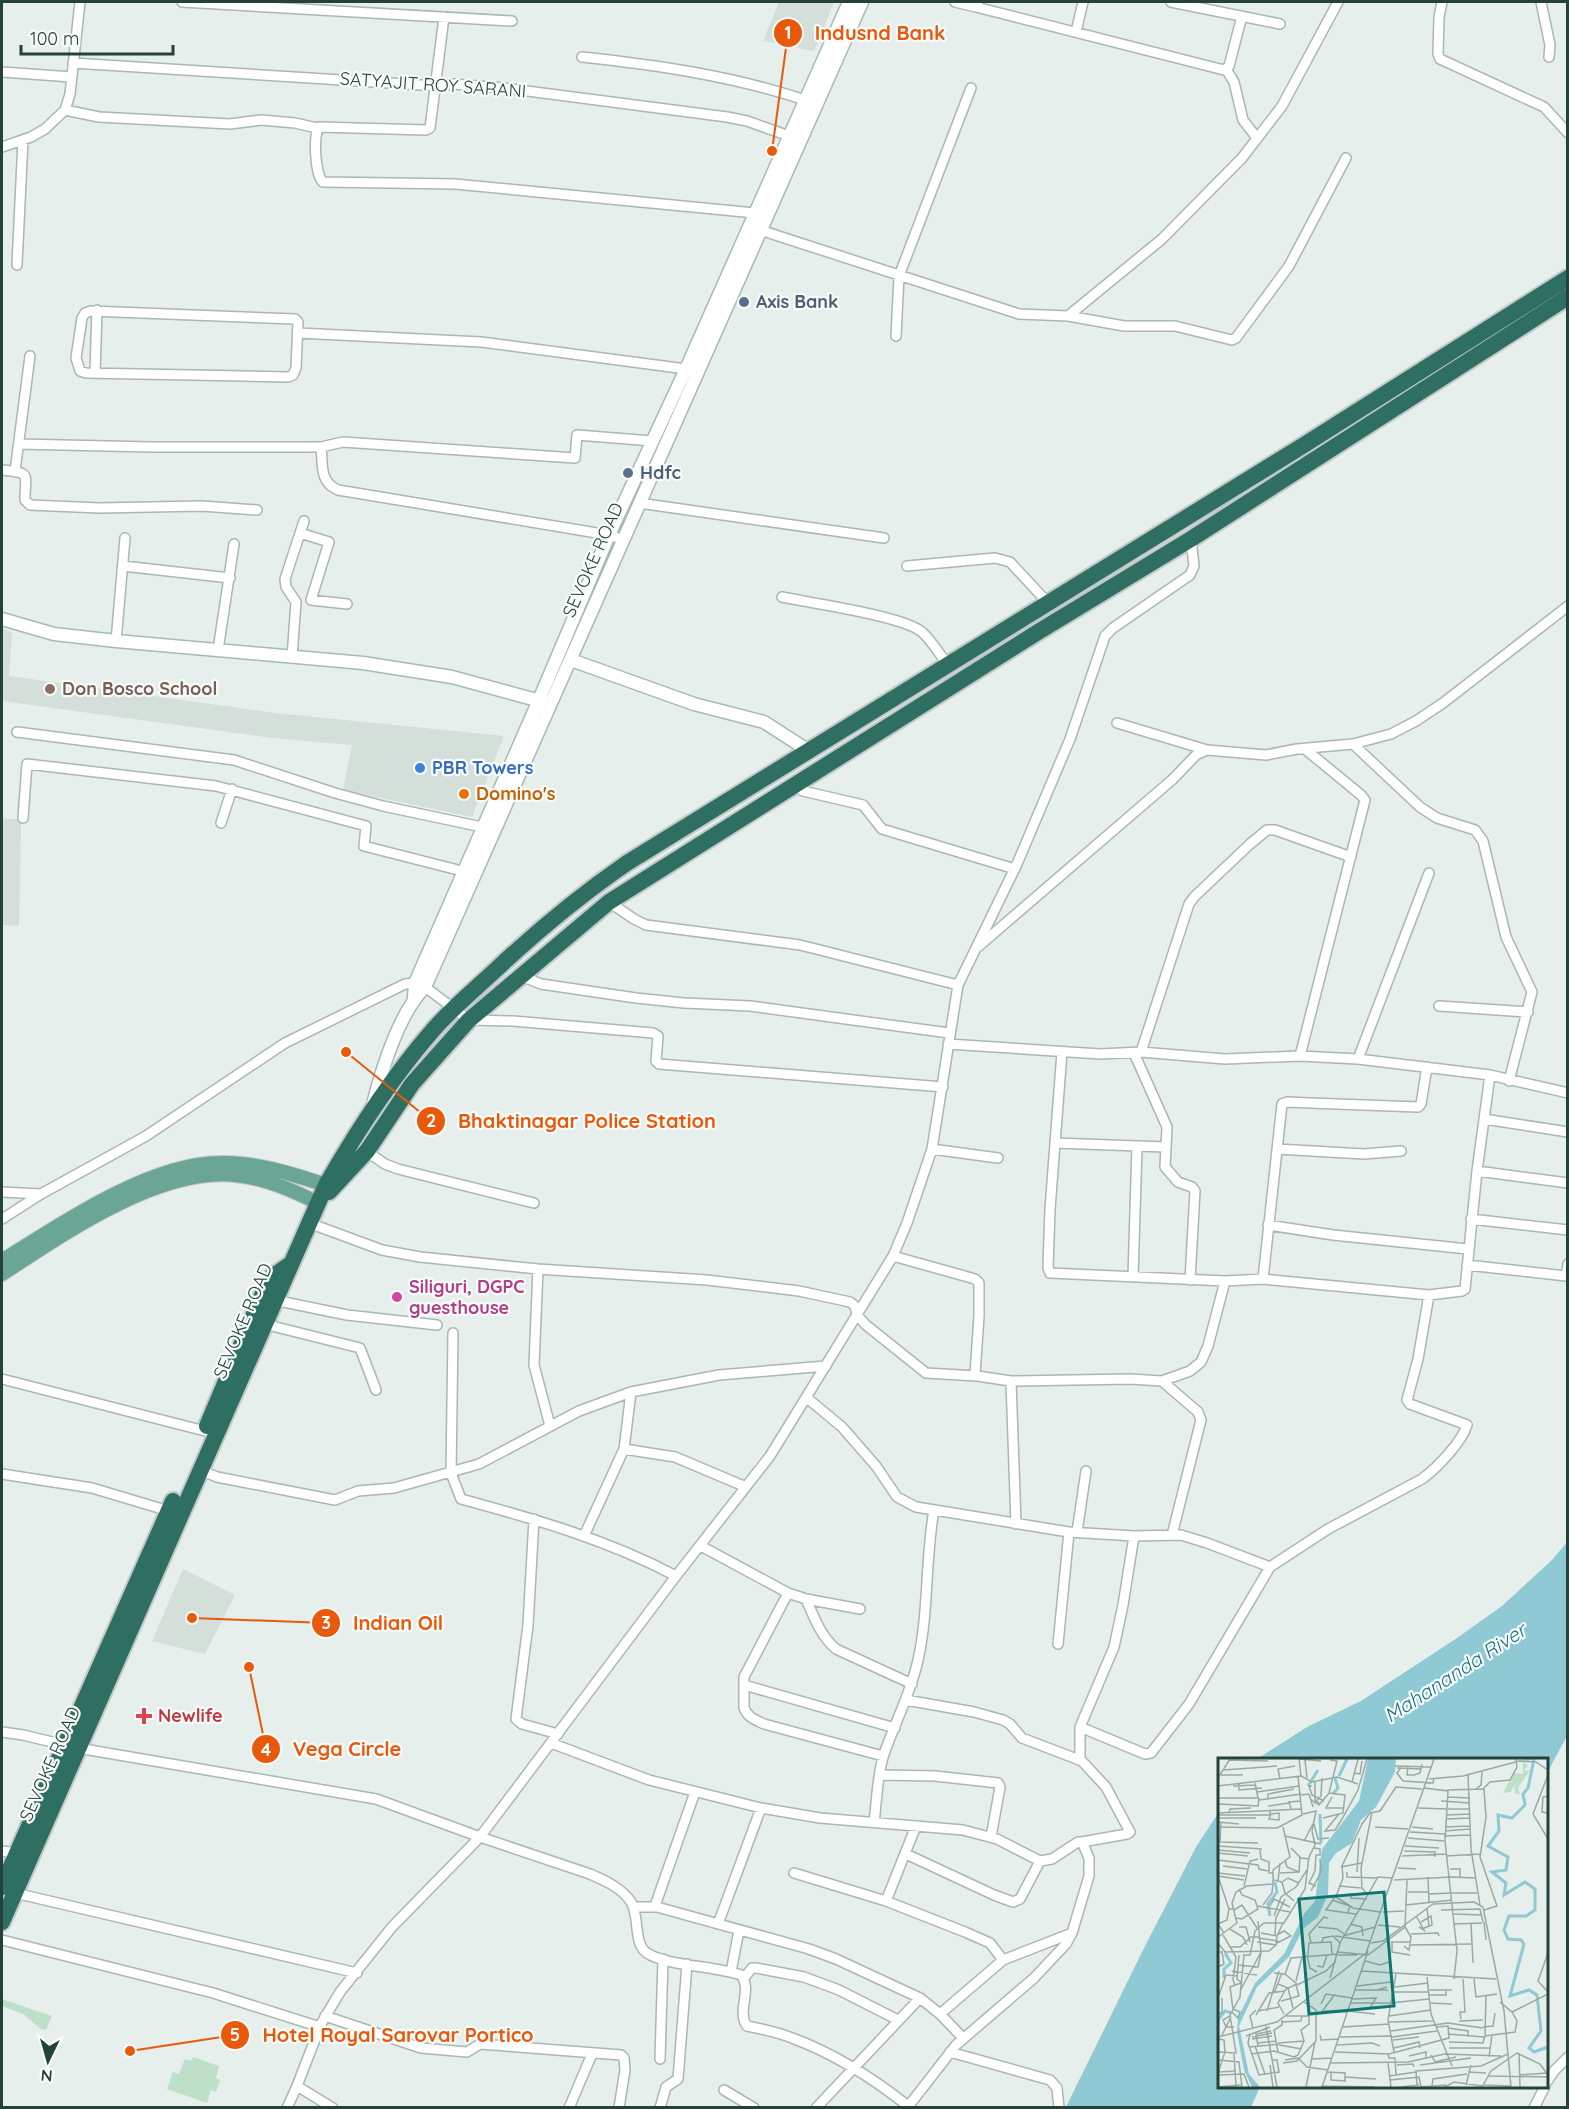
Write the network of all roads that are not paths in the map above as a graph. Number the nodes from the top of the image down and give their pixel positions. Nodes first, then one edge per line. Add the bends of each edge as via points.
1 (80, 2) edge
2 (182, 2) edge
3 (849, 2) edge
4 (862, 2) edge
5 (955, 2) edge
6 (1083, 2) edge
7 (1171, 2) edge
8 (1338, 2) edge
9 (1442, 2) edge
10 (1541, 2) edge
11 (977, 4) edge
12 (444, 16) junction
13 (1242, 16) junction
14 (512, 21) dead end
15 (1280, 24) dead end
16 (1076, 32) junction
17 (582, 57) dead end
18 (1549, 57) dead end
19 (73, 63) junction
20 (1226, 69) junction
21 (2, 72) edge
22 (72, 77) junction
23 (437, 86) junction
24 (972, 88) dead end
25 (805, 100) junction
26 (65, 110) junction
27 (317, 128) junction
28 (1568, 133) edge
29 (789, 136) junction
30 (1257, 138) junction
31 (23, 140) junction
32 (2, 147) edge
33 (1346, 158) dead end
34 (755, 213) junction
35 (760, 230) junction
36 (17, 265) dead end
37 (899, 276) junction
38 (1568, 278) edge
39 (730, 282) junction
40 (1568, 297) edge
41 (97, 310) junction
42 (1068, 316) junction
43 (298, 333) junction
44 (896, 336) dead end
45 (30, 356) dead end
46 (686, 369) junction
47 (96, 373) junction
48 (652, 441) junction
49 (19, 444) junction
50 (321, 447) junction
51 (2, 470) edge
52 (15, 471) junction
53 (639, 503) junction
54 (257, 510) dead end
55 (304, 521) dead end
56 (300, 533) junction
57 (609, 535) junction
58 (125, 538) dead end
59 (884, 538) dead end
60 (624, 540) junction
61 (1191, 540) junction
62 (234, 544) dead end
63 (123, 566) junction
64 (907, 566) dead end
65 (230, 578) junction
66 (782, 597) dead end
67 (294, 598) junction
68 (311, 600) junction
69 (1048, 603) junction
70 (347, 604) dead end
71 (1568, 606) edge
72 (2, 619) edge
73 (116, 641) junction
74 (218, 650) junction
75 (292, 657) junction
76 (571, 660) junction
77 (948, 665) junction
78 (545, 702) junction
79 (1117, 723) dead end
80 (17, 732) dead end
81 (1353, 744) junction
82 (1305, 749) junction
83 (1207, 750) junction
84 (809, 751) junction
85 (795, 784) junction
86 (232, 789) junction
87 (23, 818) dead end
88 (221, 823) dead end
89 (482, 827) junction
90 (1351, 857) junction
91 (1015, 869) junction
92 (462, 872) junction
93 (1429, 873) dead end
94 (609, 902) junction
95 (975, 949) junction
96 (521, 976) junction
97 (420, 985) junction
98 (958, 985) junction
99 (1439, 1006) dead end
100 (454, 1008) junction
101 (1528, 1012) junction
102 (470, 1020) junction
103 (949, 1033) junction
104 (948, 1044) junction
105 (1062, 1052) junction
106 (1138, 1053) junction
107 (1300, 1056) junction
108 (1358, 1059) junction
109 (1427, 1067) junction
110 (1490, 1075) junction
111 (1509, 1081) junction
112 (943, 1087) junction
113 (1568, 1093) edge
114 (370, 1114) junction
115 (1484, 1119) junction
116 (1568, 1132) edge
117 (352, 1139) junction
118 (1055, 1143) junction
119 (1137, 1146) junction
120 (1165, 1147) junction
121 (932, 1149) junction
122 (1277, 1149) junction
123 (367, 1151) junction
124 (1401, 1151) dead end
125 (998, 1158) dead end
126 (1477, 1171) junction
127 (1568, 1183) edge
128 (326, 1185) junction
129 (2, 1192) edge
130 (40, 1194) junction
131 (318, 1203) junction
132 (534, 1203) dead end
133 (2, 1219) edge
134 (1472, 1219) junction
135 (309, 1223) junction
136 (1268, 1225) junction
137 (1568, 1230) edge
138 (1468, 1249) junction
139 (893, 1256) junction
140 (2, 1261) edge
141 (1568, 1264) edge
142 (290, 1265) junction
143 (1467, 1265) junction
144 (538, 1269) junction
145 (2, 1274) edge
146 (1133, 1277) junction
147 (1263, 1279) junction
148 (1190, 1280) junction
149 (1225, 1281) junction
150 (1429, 1294) junction
151 (274, 1300) junction
152 (857, 1315) junction
153 (264, 1324) junction
154 (437, 1325) dead end
155 (453, 1333) dead end
156 (826, 1366) junction
157 (977, 1376) junction
158 (2, 1379) edge
159 (1011, 1381) junction
160 (1162, 1381) junction
161 (376, 1390) dead end
162 (631, 1392) junction
163 (807, 1398) junction
164 (550, 1426) junction
165 (205, 1431) junction
166 (624, 1449) junction
167 (200, 1470) junction
168 (1086, 1471) dead end
169 (451, 1473) junction
170 (2, 1474) edge
171 (746, 1487) junction
172 (934, 1510) junction
173 (169, 1511) junction
174 (534, 1519) junction
175 (1016, 1524) junction
176 (1073, 1532) junction
177 (1172, 1535) junction
178 (584, 1536) junction
179 (1134, 1536) junction
180 (701, 1546) junction
181 (1270, 1567) junction
182 (676, 1576) junction
183 (788, 1593) junction
184 (806, 1599) junction
185 (860, 1609) dead end
186 (1058, 1644) dead end
187 (912, 1684) junction
188 (744, 1685) junction
189 (906, 1700) junction
190 (1080, 1727) junction
191 (895, 1728) junction
192 (2, 1732) edge
193 (558, 1734) junction
194 (551, 1743) junction
195 (71, 1747) junction
196 (884, 1756) junction
197 (1082, 1761) junction
198 (880, 1775) junction
199 (695, 1792) junction
200 (761, 1808) junction
201 (874, 1822) junction
202 (916, 1826) junction
203 (480, 1837) junction
204 (991, 1837) junction
205 (1082, 1842) junction
206 (9, 1852) edge
207 (906, 1854) junction
208 (1040, 1861) junction
209 (794, 1873) dead end
210 (8, 1890) edge
211 (886, 1901) junction
212 (633, 1907) junction
213 (657, 1907) junction
214 (2, 1922) edge
215 (718, 1924) junction
216 (739, 1930) junction
217 (1072, 1933) junction
218 (2, 1940) edge
219 (663, 1959) junction
220 (1003, 1960) junction
221 (687, 1964) junction
222 (731, 1972) junction
223 (357, 1973) junction
224 (744, 1978) junction
225 (920, 1998) junction
226 (940, 2014) junction
227 (325, 2016) junction
228 (898, 2019) junction
229 (320, 2027) junction
230 (963, 2038) junction
231 (950, 2052) junction
232 (592, 2054) junction
233 (1568, 2057) edge
234 (660, 2059) dead end
235 (853, 2068) junction
236 (1548, 2082) edge
237 (297, 2086) junction
238 (1544, 2088) edge
239 (724, 2090) dead end
240 (908, 2107) edge
241 (287, 2108) edge
242 (333, 2108) edge
243 (569, 2108) edge
244 (619, 2108) edge
245 (660, 2108) edge
246 (754, 2108) edge
247 (816, 2108) edge
248 (1059, 2108) edge
249 (1534, 2108) edge

1 - 19 street
2 - 12 street
3 - 25 main road, SEVOKE ROAD
4 - 35 main road, SEVOKE ROAD
5 - 11 street
6 - 16 street
7 - 13 street
8 - 30 street via 1282,106
9 - 28 street via 1440,59 1544,107
10 - 18 street
11 - 16 street
12 - 14 street
12 - 23 street
13 - 15 street
13 - 20 street
16 - 20 street
17 - 25 street via 663,66
19 - 22 street
19 - 23 street, SATYAJIT ROY SARANI
20 - 30 street via 1234,82 1243,120
21 - 22 street
22 - 26 street
23 - 27 street via 429,129
23 - 29 street, SATYAJIT ROY SARANI via 504,88 717,115
24 - 37 street
25 - 29 main road, SEVOKE ROAD
26 - 27 street via 99,117 230,124 261,120
26 - 31 street via 45,129
27 - 34 street via 317,174 323,182 455,184
29 - 34 main road, SEVOKE ROAD
30 - 42 street via 1162,239
31 - 32 street
31 - 36 street
33 - 42 street via 1289,266 1234,340 1175,326 1124,326
34 - 39 main road, SEVOKE ROAD
35 - 37 street
35 - 39 main road, SEVOKE ROAD
37 - 42 street via 1019,314
37 - 44 street
38 - 69 highway
39 - 46 main road, SEVOKE ROAD
39 - 53 main road, SEVOKE ROAD
40 - 61 highway
41 - 43 street via 296,319
41 - 47 street
41 - 47 street via 82,318 76,358 80,371
43 - 46 street via 481,342
43 - 47 street via 296,368 288,377
45 - 49 street
46 - 48 main road, SEVOKE ROAD
48 - 50 street via 577,435 575,458 343,442
48 - 57 main road, SEVOKE ROAD
49 - 50 street
49 - 52 street
50 - 57 street via 324,478 338,490
51 - 52 street
52 - 54 street via 26,476 25,500 30,505
53 - 59 street
53 - 60 main road, SEVOKE ROAD
55 - 56 street
56 - 67 street via 285,579
56 - 68 street via 329,542
57 - 60 street
57 - 78 main road, SEVOKE ROAD
58 - 63 street
60 - 76 main road, SEVOKE ROAD
61 - 85 highway
61 - 91 street via 1194,566 1190,574 1105,636 1070,739
62 - 65 street
63 - 65 street
63 - 73 street
64 - 69 street via 1005,559
65 - 74 street
66 - 77 street via 909,624 924,633
67 - 68 street
67 - 75 street
68 - 70 street
69 - 77 highway
71 - 81 street via 1416,721 1391,734
72 - 73 main road via 54,634
73 - 74 main road
74 - 75 main road
75 - 78 main road via 452,677
76 - 78 main road, SEVOKE ROAD
76 - 84 main road via 694,705 764,722
77 - 84 highway
78 - 89 main road, SEVOKE ROAD
78 - 97 main road, SEVOKE ROAD via 476,868
79 - 83 street
80 - 89 street via 234,760 344,795
81 - 82 street
81 - 101 street via 1426,811 1480,835 1506,937 1531,987
82 - 83 street via 1266,755
82 - 90 street via 1365,799
83 - 95 street via 1196,755
84 - 100 highway via 590,889
85 - 91 street via 803,791 863,805 882,829
85 - 94 highway
86 - 87 street via 27,764
86 - 88 street
86 - 92 street via 366,826 364,846
89 - 92 main road, SEVOKE ROAD
90 - 106 street via 1275,830 1268,830 1250,844 1189,904
90 - 107 street
91 - 95 street
92 - 97 main road, SEVOKE ROAD
93 - 108 street
94 - 96 highway
94 - 98 street via 646,925 800,945
95 - 98 street
96 - 102 highway
96 - 103 street via 541,984 636,998 750,1006
97 - 100 street
97 - 114 main road, SEVOKE ROAD via 386,1060
97 - 130 street via 396,988 285,1043 146,1136
98 - 103 street
99 - 101 street
100 - 102 street
100 - 114 highway via 409,1059
101 - 111 street
102 - 112 street via 653,1033 658,1036 659,1064
102 - 123 highway via 412,1084
103 - 104 street
104 - 105 street
104 - 112 street
105 - 106 street
105 - 118 street
106 - 107 street via 1225,1059
106 - 120 street via 1167,1127
107 - 108 street
108 - 109 street
109 - 110 street
109 - 122 street via 1418,1107 1284,1103
110 - 111 street
110 - 115 street
111 - 113 street
112 - 121 street
114 - 117 highway
115 - 116 street
115 - 126 street
117 - 123 street
117 - 128 highway
118 - 119 street
118 - 146 street via 1049,1271
119 - 120 street
119 - 146 street
120 - 148 street via 1165,1169 1195,1191
121 - 125 street
121 - 139 street
122 - 124 street via 1364,1154
122 - 136 street
123 - 131 highway
123 - 132 street via 398,1169
126 - 127 street
126 - 134 street
128 - 131 highway
128 - 140 main road via 243,1164 218,1162 176,1170 103,1200
129 - 130 street
130 - 133 street
131 - 135 highway
131 - 145 main road via 287,1188 236,1175 191,1178 108,1209
134 - 137 street
134 - 138 street
135 - 142 highway
135 - 144 street via 400,1254
136 - 138 street
136 - 147 street
138 - 143 street
139 - 152 street
139 - 157 street via 979,1283
141 - 143 street via 1566,1276
142 - 151 highway, SEVOKE ROAD
142 - 165 highway, SEVOKE ROAD via 269,1279
143 - 150 street via 1464,1291
144 - 152 street via 707,1280 799,1291 850,1302
144 - 164 street via 534,1365
146 - 148 street
147 - 149 street
147 - 150 street
148 - 149 street
149 - 160 street via 1201,1362 1190,1371
150 - 181 street via 1407,1401 1467,1427 1433,1471 1328,1528
151 - 153 highway, SEVOKE ROAD
151 - 154 street via 347,1315
152 - 156 street
152 - 157 street via 926,1373
153 - 161 street via 360,1347
153 - 167 highway, SEVOKE ROAD
155 - 169 street
156 - 162 street via 719,1375
156 - 163 street
157 - 159 street
158 - 165 street
159 - 160 street
159 - 175 street
160 - 177 street via 1198,1412 1201,1420
162 - 164 street
162 - 166 street
163 - 171 street
163 - 172 street via 842,1427 897,1497 916,1507
164 - 169 street via 479,1464
165 - 173 highway, SEVOKE ROAD
166 - 171 street via 675,1457
166 - 178 street
167 - 169 street via 217,1477 335,1500 358,1491 394,1488
167 - 195 highway, SEVOKE ROAD
168 - 176 street
169 - 174 street via 461,1499
170 - 173 street via 92,1488
171 - 180 street
172 - 175 street
172 - 187 street via 923,1632
173 - 195 highway, SEVOKE ROAD
174 - 178 street
174 - 193 street via 528,1626 516,1719
175 - 176 street
176 - 179 street
176 - 186 street
177 - 179 street
177 - 181 street via 1208,1543
178 - 182 street
179 - 190 street via 1114,1647
180 - 182 street
180 - 183 street
181 - 190 street via 1189,1704 1154,1751 1145,1754
182 - 193 street
183 - 184 street
183 - 188 street via 744,1677
184 - 185 street
184 - 187 street via 826,1640 837,1649
187 - 189 street
188 - 191 street
188 - 196 street via 748,1716
189 - 191 street
189 - 197 street via 1003,1720 1022,1738
190 - 197 street
191 - 196 street
192 - 195 street
193 - 194 street
194 - 199 street via 649,1780
194 - 203 street
195 - 203 street via 376,1799
195 - 206 highway, SEVOKE ROAD
195 - 210 highway, SEVOKE ROAD
196 - 198 street
197 - 205 street via 1106,1787 1130,1830 1127,1834
198 - 201 street
198 - 204 street via 998,1783
199 - 200 street
199 - 213 street
200 - 201 street
200 - 215 street
201 - 202 street
202 - 204 street
202 - 207 street
203 - 212 street via 606,1881
203 - 223 street via 392,1927
204 - 208 street
205 - 208 street via 1052,1859
205 - 217 street via 1089,1858 1089,1876
206 - 210 highway, SEVOKE ROAD
207 - 208 street via 1014,1902 1020,1899
207 - 211 street
209 - 211 street
210 - 214 highway, SEVOKE ROAD
210 - 223 street
211 - 220 street via 990,1943
212 - 213 street
212 - 219 street via 642,1949
213 - 215 street
215 - 216 street
216 - 222 street
216 - 225 street via 818,1952
217 - 220 street
217 - 230 street via 1035,1978
218 - 229 street via 213,1993
219 - 221 street
219 - 234 street
220 - 226 street
221 - 222 street
221 - 245 street via 678,2079 666,2087
222 - 224 street
223 - 227 street
224 - 228 street via 752,1968 804,1977
224 - 235 street via 742,2019 747,2026 791,2038
225 - 226 street
225 - 228 street
226 - 230 street
227 - 229 street
227 - 232 street via 421,2048 467,2052 480,2044
228 - 235 street
229 - 237 street
230 - 231 street
231 - 240 street
231 - 248 street via 1050,2080 1057,2088
232 - 243 street
232 - 244 street via 624,2058
233 - 236 street
235 - 240 street
235 - 247 street
237 - 241 street
237 - 242 street
238 - 249 street
239 - 246 street

